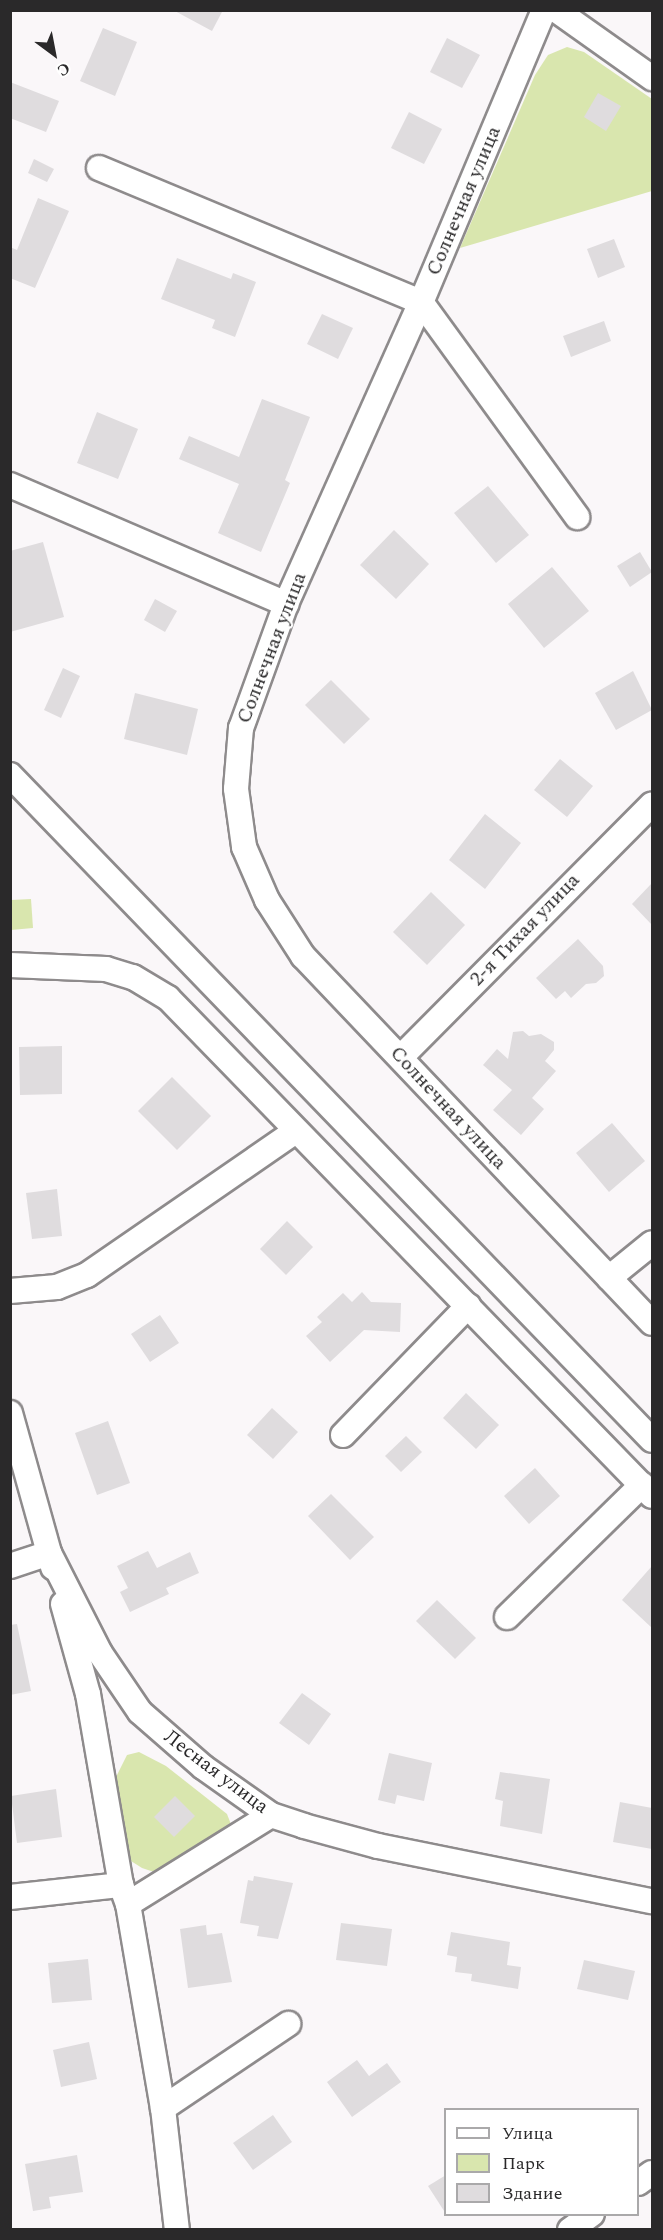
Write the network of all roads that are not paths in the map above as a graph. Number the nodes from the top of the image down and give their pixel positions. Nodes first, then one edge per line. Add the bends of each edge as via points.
1 (544, 10) edge
2 (556, 10) edge
3 (652, 78) edge
4 (99, 168) dead end
5 (421, 302) junction
6 (10, 485) edge
7 (577, 517) dead end
8 (286, 604) junction
9 (10, 775) edge
10 (652, 804) edge
11 (10, 965) edge
12 (401, 1057) junction
13 (294, 1132) junction
14 (652, 1243) edge
15 (609, 1278) junction
16 (10, 1291) edge
17 (468, 1306) junction
18 (652, 1323) edge
19 (10, 1413) edge
20 (343, 1435) dead end
21 (652, 1440) edge
22 (647, 1490) edge
23 (49, 1553) junction
24 (10, 1566) edge
25 (507, 1617) dead end
26 (271, 1815) junction
27 (125, 1894) junction
28 (10, 1897) edge
29 (652, 1901) edge
30 (288, 2024) dead end
31 (163, 2108) junction
32 (652, 2173) edge
33 (639, 2182) edge
34 (589, 2216) edge
35 (177, 2229) edge
36 (570, 2229) edge

1 - 5 street, Солнечная улица
2 - 3 street
4 - 5 street
5 - 7 street
5 - 8 street, Солнечная улица
6 - 8 street
8 - 12 street, Солнечная улица via 241,728 236,789 244,847 267,900 303,956
9 - 21 street
10 - 12 street, 2-я Тихая улица
11 - 13 street via 106,969 133,977 168,998
12 - 15 street, Солнечная улица
13 - 16 street via 87,1275 57,1287
13 - 17 street
14 - 15 street
15 - 18 street, Солнечная улица
17 - 20 street
17 - 22 street
19 - 23 street, Лесная улица
22 - 25 street
23 - 24 street
23 - 26 street, Лесная улица via 100,1653 140,1712 202,1767
23 - 27 street via 88,1694
26 - 27 street
26 - 29 street, Лесная улица via 378,1846
27 - 28 street
27 - 31 street
30 - 31 street
31 - 35 street
32 - 33 street
34 - 36 street

